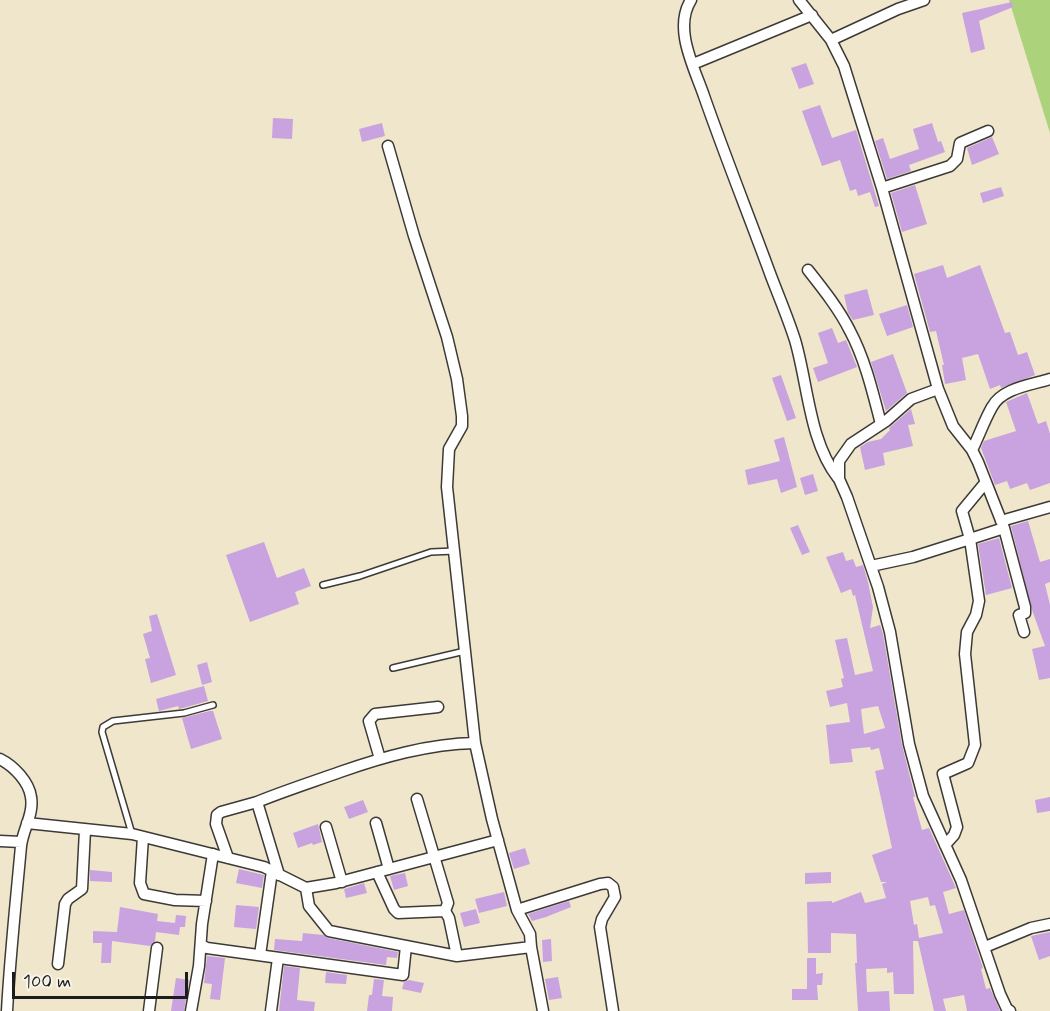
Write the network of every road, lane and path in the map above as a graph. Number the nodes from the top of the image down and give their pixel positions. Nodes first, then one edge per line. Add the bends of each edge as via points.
1 (691, 0) edge
2 (800, 0) edge
3 (924, 0) edge
4 (896, 4) edge
5 (812, 15) junction
6 (831, 40) junction
7 (693, 64) junction
8 (988, 131) dead end
9 (388, 146) dead end
10 (882, 188) junction
11 (808, 270) dead end
12 (1050, 379) edge
13 (938, 389) junction
14 (881, 424) junction
15 (972, 450) junction
16 (838, 479) junction
17 (986, 482) junction
18 (1050, 507) edge
19 (1003, 524) junction
20 (970, 539) junction
21 (455, 551) junction
22 (871, 566) junction
23 (324, 585) dead end
24 (1024, 632) dead end
25 (465, 651) junction
26 (393, 668) dead end
27 (213, 705) dead end
28 (438, 707) dead end
29 (475, 743) junction
30 (0, 759) edge
31 (380, 759) junction
32 (417, 799) dead end
33 (257, 802) junction
34 (376, 823) dead end
35 (27, 824) junction
36 (327, 827) dead end
37 (85, 830) junction
38 (132, 834) junction
39 (143, 837) junction
40 (498, 840) junction
41 (0, 841) edge
42 (21, 842) junction
43 (945, 845) junction
44 (213, 854) junction
45 (228, 858) junction
46 (433, 858) junction
47 (383, 871) junction
48 (275, 873) junction
49 (342, 882) junction
50 (306, 888) junction
51 (206, 902) junction
52 (518, 910) junction
53 (445, 911) junction
54 (1050, 924) edge
55 (201, 945) junction
56 (406, 946) junction
57 (531, 947) junction
58 (985, 947) junction
59 (157, 948) dead end
60 (260, 955) junction
61 (456, 956) junction
62 (278, 958) junction
63 (58, 964) dead end
64 (4, 986) edge
65 (8, 1011) edge
66 (149, 1011) edge
67 (191, 1011) edge
68 (271, 1011) edge
69 (543, 1011) edge
70 (613, 1011) edge
71 (1010, 1011) edge

1 - 7 street via 683,24
2 - 5 street
3 - 4 street
4 - 6 street
5 - 6 street
5 - 7 street
6 - 10 street via 844,66
7 - 16 street via 725,159 795,339 824,455
8 - 10 street via 960,143 957,159 950,166
9 - 21 street via 457,379 462,426 449,449 447,487
10 - 13 street
11 - 14 street via 851,332
12 - 15 street via 999,398
13 - 14 street via 911,399
13 - 15 street via 953,426
14 - 16 street via 843,454
15 - 17 street
16 - 22 street
17 - 19 street
17 - 20 street via 962,512
18 - 19 street
19 - 20 street
19 - 24 street via 1025,607 1025,614 1019,615
20 - 22 street
20 - 43 street via 979,601 965,654 975,745 968,763 943,774 957,827
21 - 23 lane via 431,552
21 - 25 street
22 - 43 street via 890,632 916,770 929,812
25 - 26 lane
25 - 29 street
27 - 38 lane via 184,714 113,721 103,727
28 - 31 street via 375,714 369,721
29 - 31 street via 456,743
29 - 40 street
30 - 35 street via 29,788 32,799
31 - 33 street
32 - 46 street
33 - 45 street via 217,815 216,825
33 - 48 street
34 - 47 street
35 - 37 street
35 - 42 street
36 - 49 street
37 - 38 street
37 - 63 street via 82,889 65,904
38 - 39 street
39 - 44 street
39 - 51 street via 140,883 144,894
40 - 46 street
40 - 52 street
41 - 42 street
42 - 64 street
43 - 58 street
44 - 45 street
44 - 51 street
45 - 48 street
46 - 47 street
46 - 53 street via 448,903
47 - 49 street
47 - 53 street via 398,913
48 - 50 street
48 - 60 street
49 - 50 street
50 - 56 street via 309,906 329,931
51 - 55 street
52 - 57 street via 530,934
52 - 70 street via 600,884 613,887 615,897 600,927
53 - 61 street via 450,918
54 - 58 street
55 - 60 street
55 - 67 street
56 - 61 street
56 - 62 street via 403,975
57 - 61 street
57 - 69 street
58 - 71 street via 1000,994
59 - 66 street
60 - 62 street
62 - 68 street
64 - 65 street

